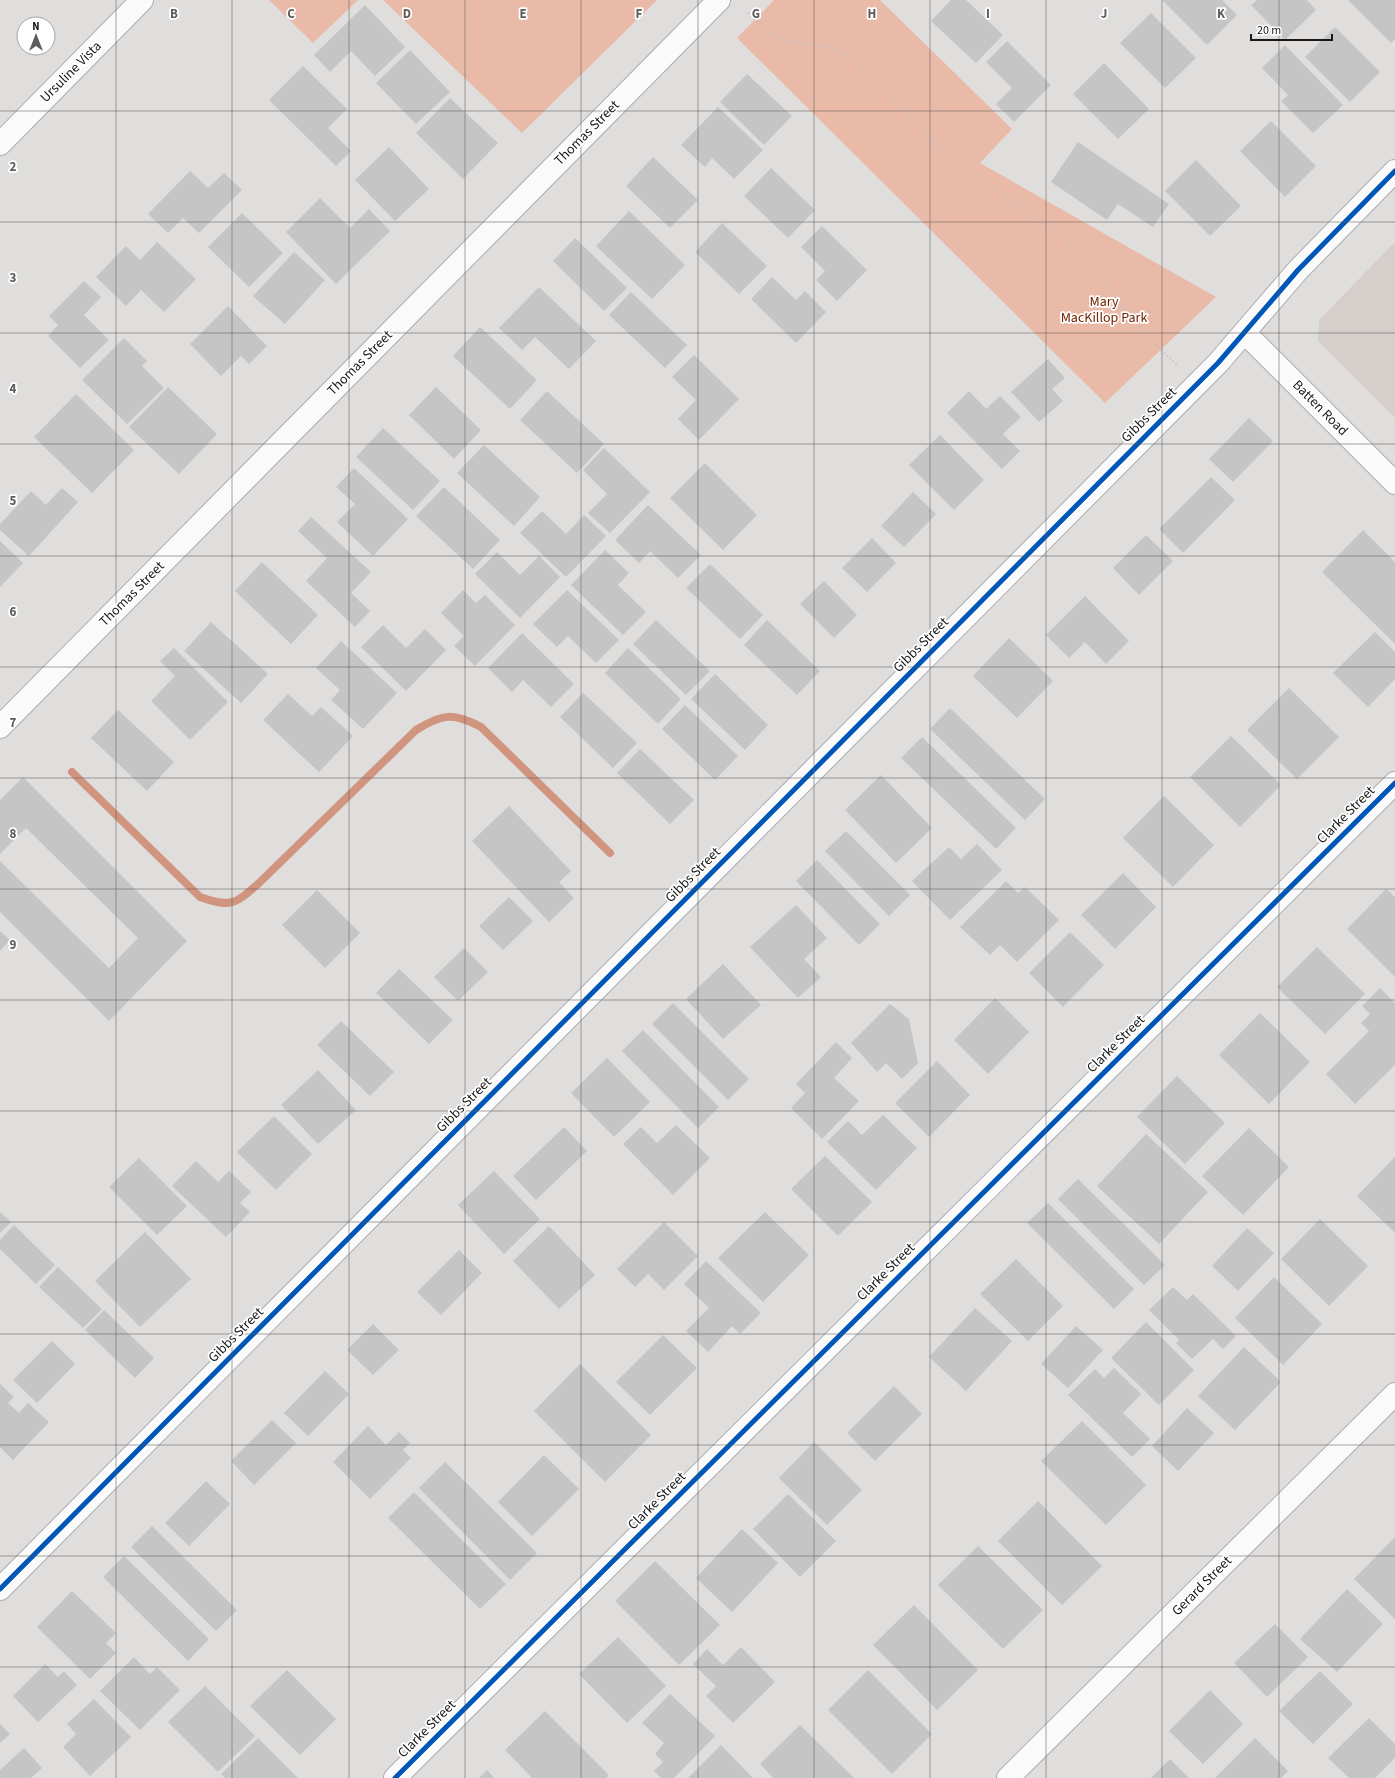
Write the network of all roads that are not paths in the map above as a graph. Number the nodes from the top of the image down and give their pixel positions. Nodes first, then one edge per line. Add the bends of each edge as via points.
1 (142, 0) edge
2 (719, 0) edge
3 (0, 144) edge
4 (1395, 171) edge
5 (1245, 333) junction
6 (1395, 483) edge
7 (0, 727) edge
8 (1395, 783) edge
9 (1395, 1394) edge
10 (0, 1589) edge
11 (395, 1778) edge
12 (1008, 1778) edge

1 - 3 street, Ursuline Vista
2 - 7 street, Thomas Street
4 - 5 street, Gibbs Street via 1298,270
5 - 6 street, Batten Road
5 - 10 street, Gibbs Street via 1208,374
8 - 11 street, Clarke Street
9 - 12 street, Gerard Street

